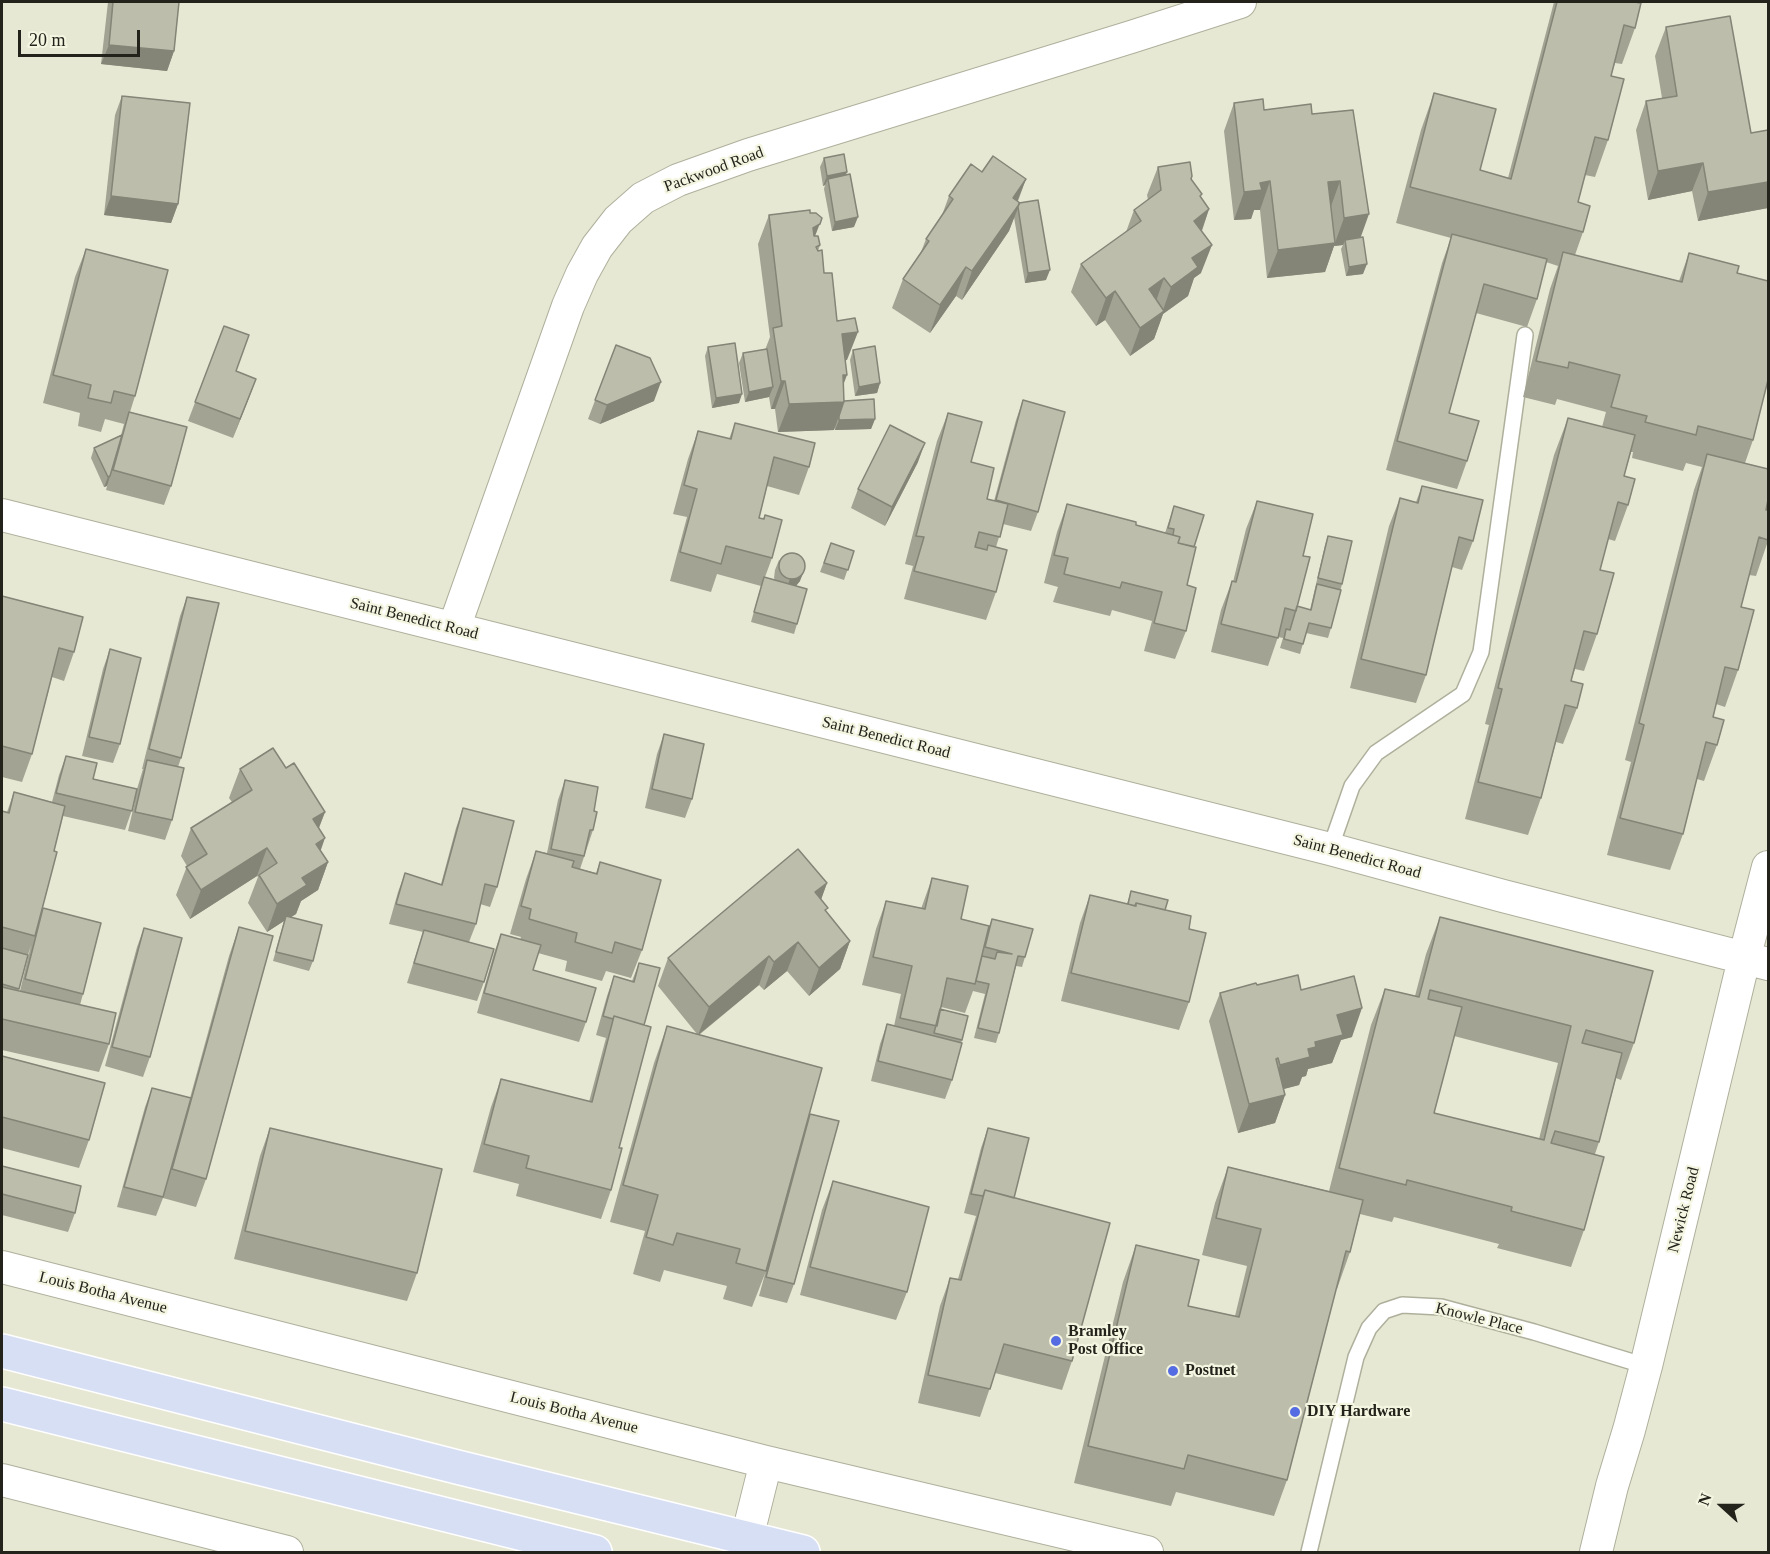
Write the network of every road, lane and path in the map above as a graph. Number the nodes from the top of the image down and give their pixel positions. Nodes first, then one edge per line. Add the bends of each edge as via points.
1 (1240, 2) edge
2 (1525, 335) dead end
3 (2, 515) edge
4 (454, 628) junction
5 (1330, 849) junction
6 (1768, 867) edge
7 (1756, 962) edge
8 (2, 1267) edge
9 (2, 1351) edge
10 (1646, 1366) junction
11 (2, 1404) edge
12 (766, 1462) junction
13 (2, 1480) edge
14 (747, 1538) junction
15 (287, 1552) edge
16 (595, 1552) edge
17 (803, 1552) edge
18 (1147, 1552) edge
19 (1309, 1552) edge
20 (1596, 1552) edge

1 - 4 street, Packwood Road via 748,156 678,180 643,198 618,220 582,274
2 - 5 lane via 1481,652 1463,694 1376,753 1352,786
3 - 4 street, Saint Benedict Road
4 - 5 street, Saint Benedict Road
5 - 7 street, Saint Benedict Road
6 - 7 street, Newick Road
7 - 10 street, Newick Road
8 - 12 street, Louis Botha Avenue
9 - 14 main road
10 - 19 lane, Knowle Place via 1441,1307 1402,1305 1384,1311 1369,1328 1356,1357
10 - 20 street, Newick Road
11 - 16 main road
12 - 14 street
12 - 18 street, Louis Botha Avenue
13 - 15 street
14 - 17 main road

